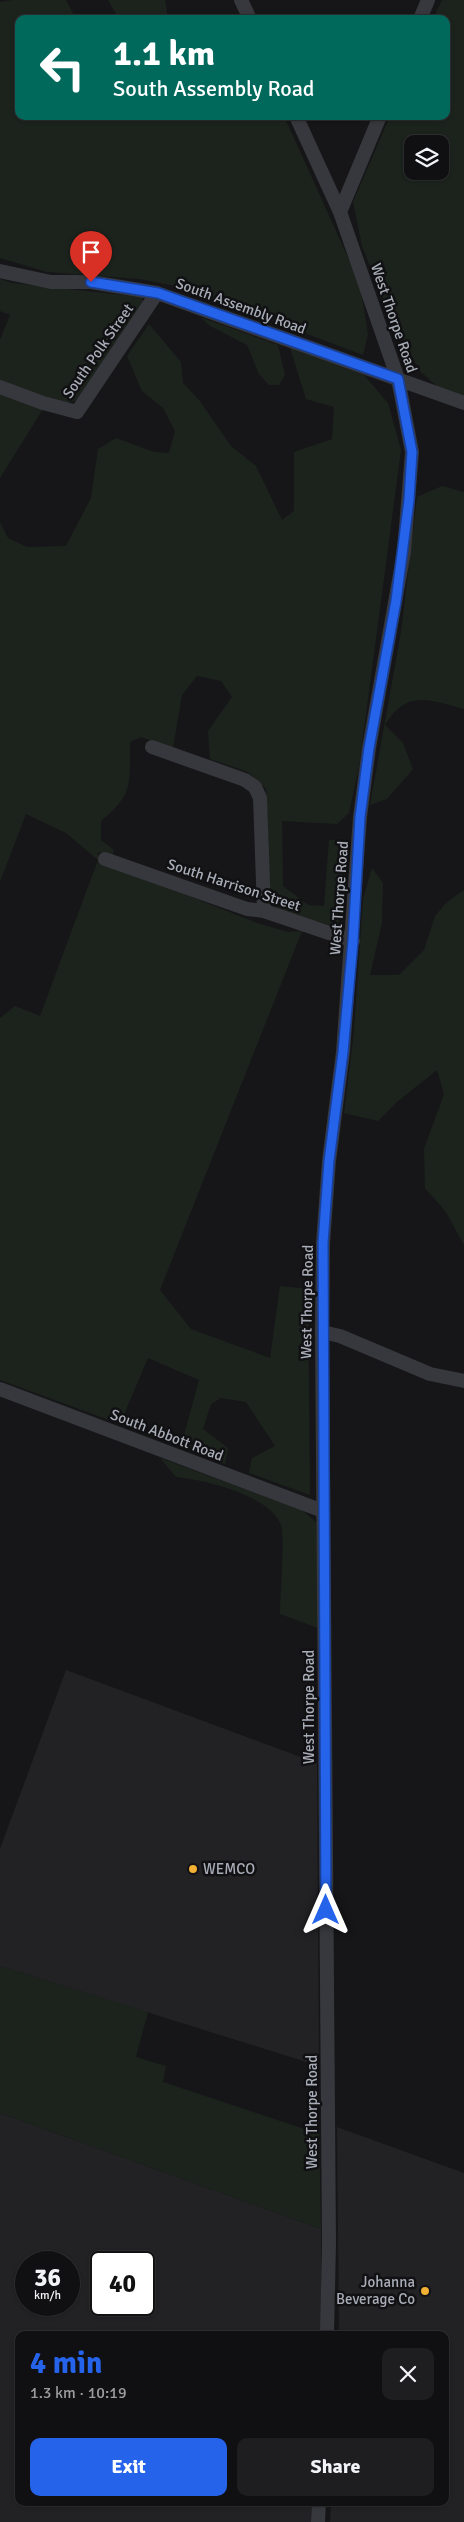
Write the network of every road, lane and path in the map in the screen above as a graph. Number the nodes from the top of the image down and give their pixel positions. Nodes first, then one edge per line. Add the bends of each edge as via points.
1 (242, 0) edge
2 (428, 0) edge
3 (248, 15) edge
4 (422, 15) edge
5 (298, 120) edge
6 (378, 120) edge
7 (340, 212) junction
8 (0, 271) edge
9 (158, 293) junction
10 (398, 379) junction
11 (0, 387) edge
12 (464, 404) edge
13 (152, 747) dead end
14 (105, 859) dead end
15 (264, 911) junction
16 (353, 941) junction
17 (322, 1332) junction
18 (464, 1381) edge
19 (0, 1389) edge
20 (323, 1511) junction
21 (327, 2331) edge
22 (319, 2506) edge
23 (318, 2522) edge

1 - 3 street
2 - 4 street
5 - 7 street, West Thorpe Road
6 - 7 street
7 - 10 street, West Thorpe Road
8 - 9 street, South Assembly Road via 51,282 91,282
9 - 10 street, South Assembly Road
9 - 11 street, South Polk Street via 77,412
10 - 12 street, South Assembly Road
10 - 16 street, West Thorpe Road via 412,452 409,500 396,601 360,817
13 - 15 street via 245,780 255,787 260,798
14 - 15 street, South Harrison Street via 247,909
15 - 16 street, South Harrison Street
16 - 17 street, West Thorpe Road via 329,1161 323,1243
17 - 18 street via 340,1336 402,1364
17 - 20 street, West Thorpe Road
19 - 20 street, South Abbott Road
20 - 21 street, West Thorpe Road
22 - 23 street

